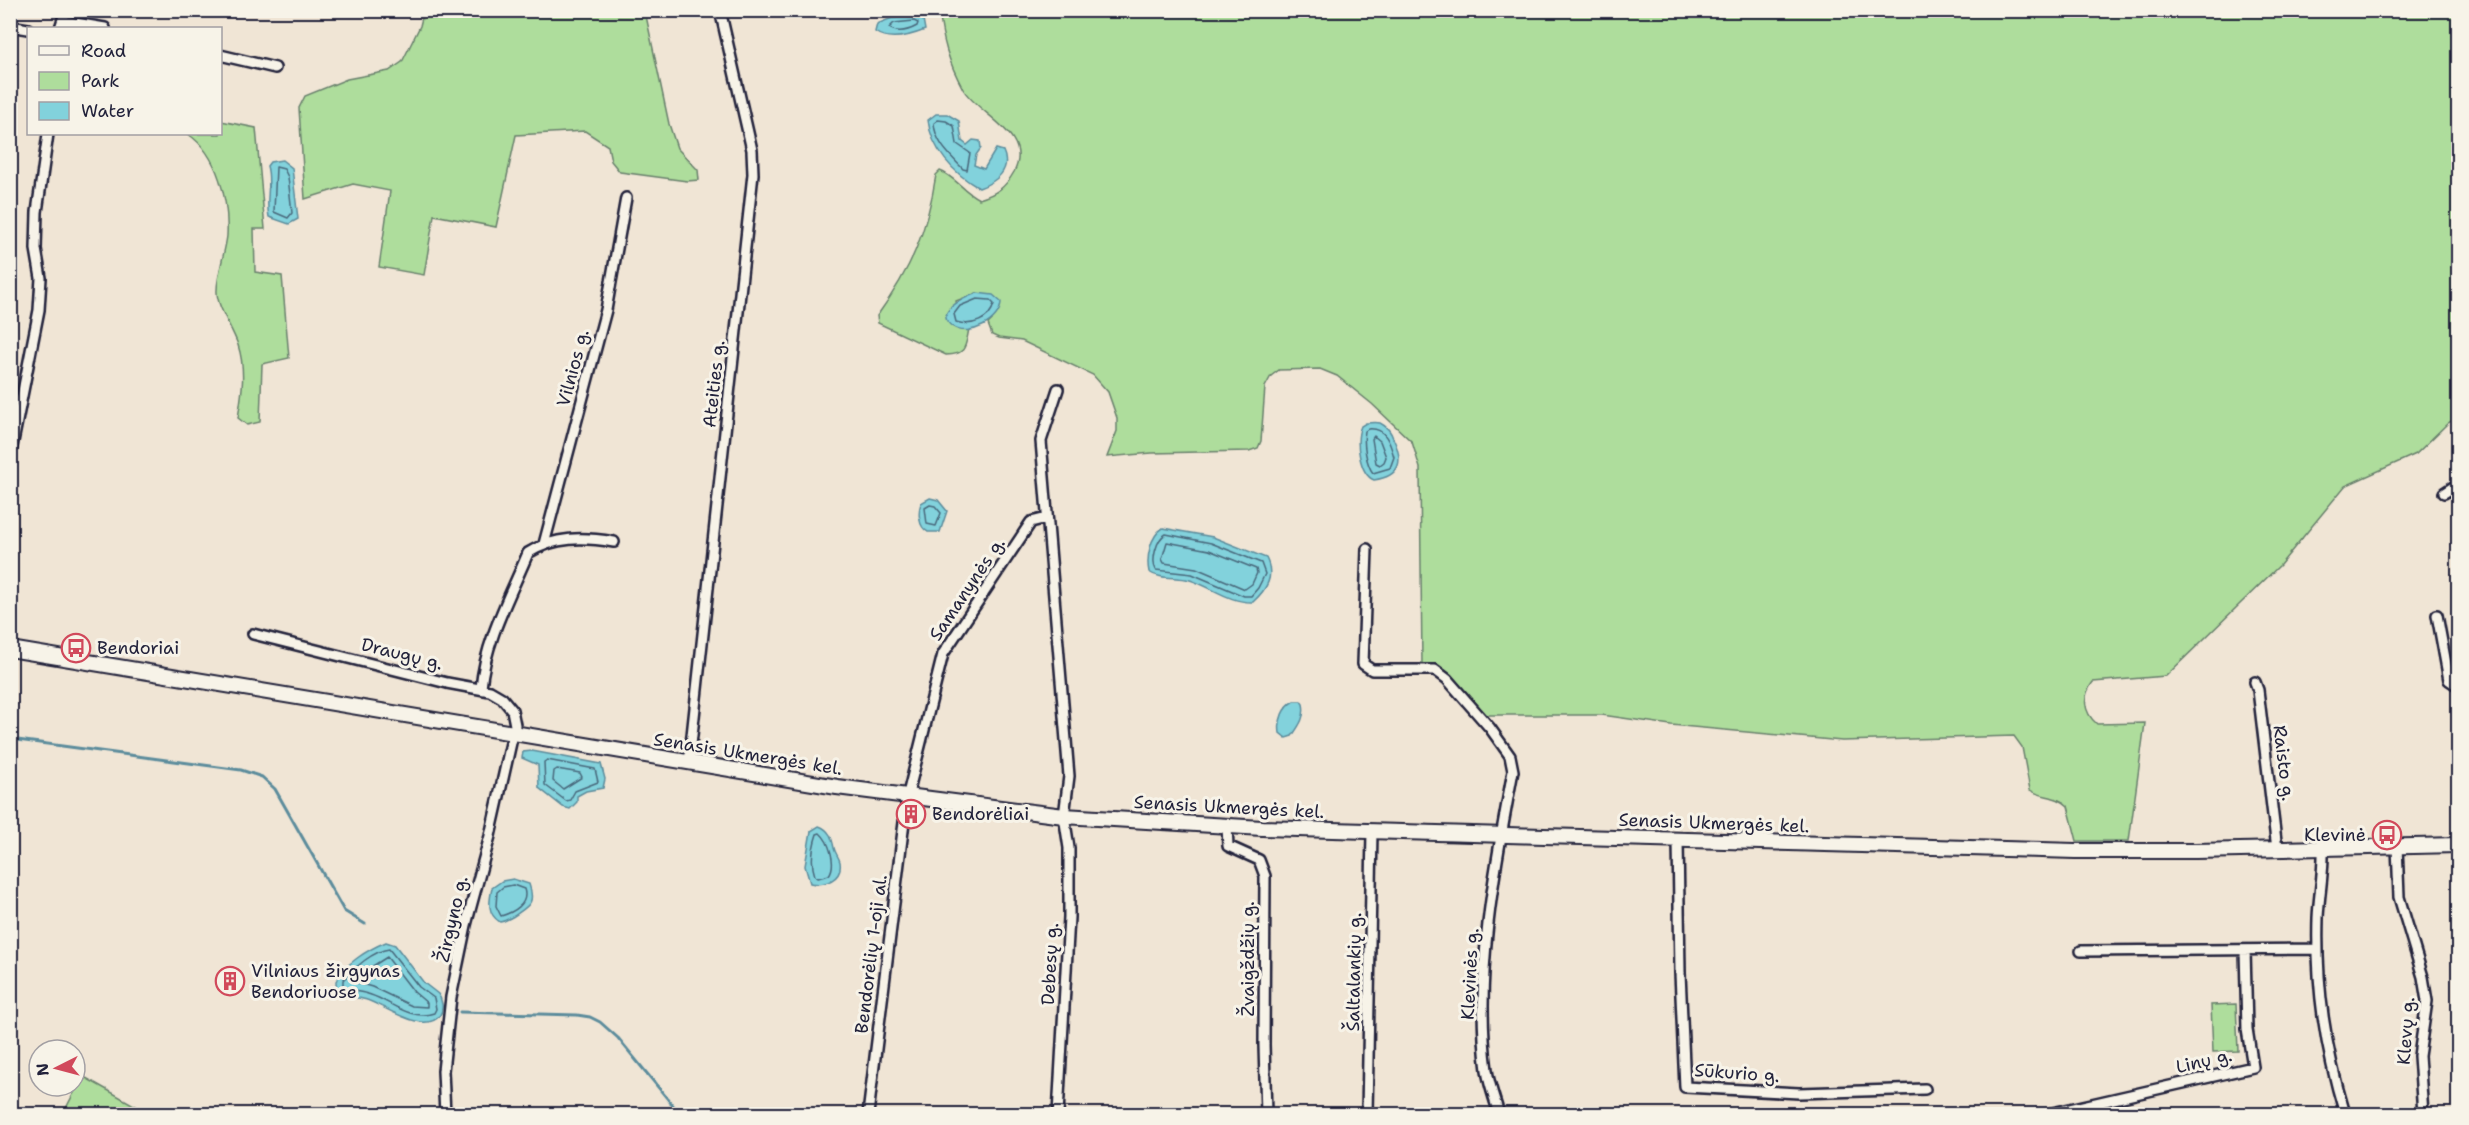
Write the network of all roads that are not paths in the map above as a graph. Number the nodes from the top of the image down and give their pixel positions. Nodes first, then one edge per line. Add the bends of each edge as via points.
1 (66, 10) edge
2 (720, 10) edge
3 (61, 25) edge
4 (10, 26) edge
5 (90, 27) edge
6 (27, 29) edge
7 (222, 56) edge
8 (275, 68) dead end
9 (48, 135) edge
10 (626, 198) dead end
11 (1058, 390) dead end
12 (10, 457) edge
13 (2458, 484) edge
14 (2444, 492) dead end
15 (1047, 518) junction
16 (614, 542) dead end
17 (544, 544) junction
18 (1367, 549) dead end
19 (2437, 615) dead end
20 (253, 634) dead end
21 (10, 649) edge
22 (2255, 682) dead end
23 (2458, 686) edge
24 (481, 688) junction
25 (512, 733) junction
26 (689, 763) junction
27 (907, 798) junction
28 (1064, 816) junction
29 (1227, 826) junction
30 (1372, 831) junction
31 (1501, 835) junction
32 (1678, 840) junction
33 (2458, 845) edge
34 (2397, 846) junction
35 (2323, 848) junction
36 (2277, 849) junction
37 (2245, 950) junction
38 (2318, 950) junction
39 (2080, 951) dead end
40 (1925, 1089) dead end
41 (445, 1114) edge
42 (868, 1114) edge
43 (1058, 1114) edge
44 (1266, 1114) edge
45 (1367, 1114) edge
46 (1499, 1114) edge
47 (2048, 1114) edge
48 (2345, 1114) edge
49 (2423, 1114) edge

1 - 3 street
2 - 26 street, Ateities g. via 752,150 753,174
3 - 5 street
4 - 6 street
7 - 8 street
9 - 12 street via 37,212 39,310
10 - 17 street, Vilnios g. via 606,310
11 - 15 street via 1041,441
13 - 14 street
15 - 27 street, Samanynės g. via 1031,522 943,654
15 - 28 street via 1069,776
16 - 17 street via 556,539
17 - 24 street via 528,553 488,649
18 - 31 street, Klevinės g. via 1363,664 1372,670 1435,670 1490,728 1513,766
19 - 23 street via 2449,680
20 - 24 street, Draugų g.
21 - 25 main road, Senasis Ukmergės kel.
22 - 36 street, Raisto g.
24 - 25 street, Draugų g. via 502,699 512,710
25 - 26 main road, Senasis Ukmergės kel.
25 - 41 street, Žirgyno g. via 451,997 442,1071
26 - 27 main road, Senasis Ukmergės kel.
27 - 28 main road, Senasis Ukmergės kel.
27 - 42 street, Bendorėlių 1-oji al.
28 - 29 main road, Senasis Ukmergės kel.
28 - 43 street, Debesų g. via 1069,848 1069,917
29 - 30 main road, Senasis Ukmergės kel.
29 - 44 street, Žvaigždžių g. via 1227,846 1259,860 1265,876
30 - 31 main road, Senasis Ukmergės kel.
30 - 45 street, Šaltalankių g.
31 - 32 main road, Senasis Ukmergės kel.
31 - 46 street, Klevinės g. via 1485,961 1484,1042 1487,1074
32 - 36 main road, Senasis Ukmergės kel. via 2132,852
32 - 40 street, Sūkurio g. via 1685,1087 1798,1093
33 - 34 main road, Senasis Ukmergės kel.
34 - 35 main road, Senasis Ukmergės kel.
34 - 49 street, Klevų g. via 2399,897 2427,1001 2419,1056
35 - 36 main road, Senasis Ukmergės kel.
35 - 38 street
37 - 38 street
37 - 39 street
37 - 47 street, Linų g. via 2247,1029 2253,1067
38 - 48 street via 2322,1022

